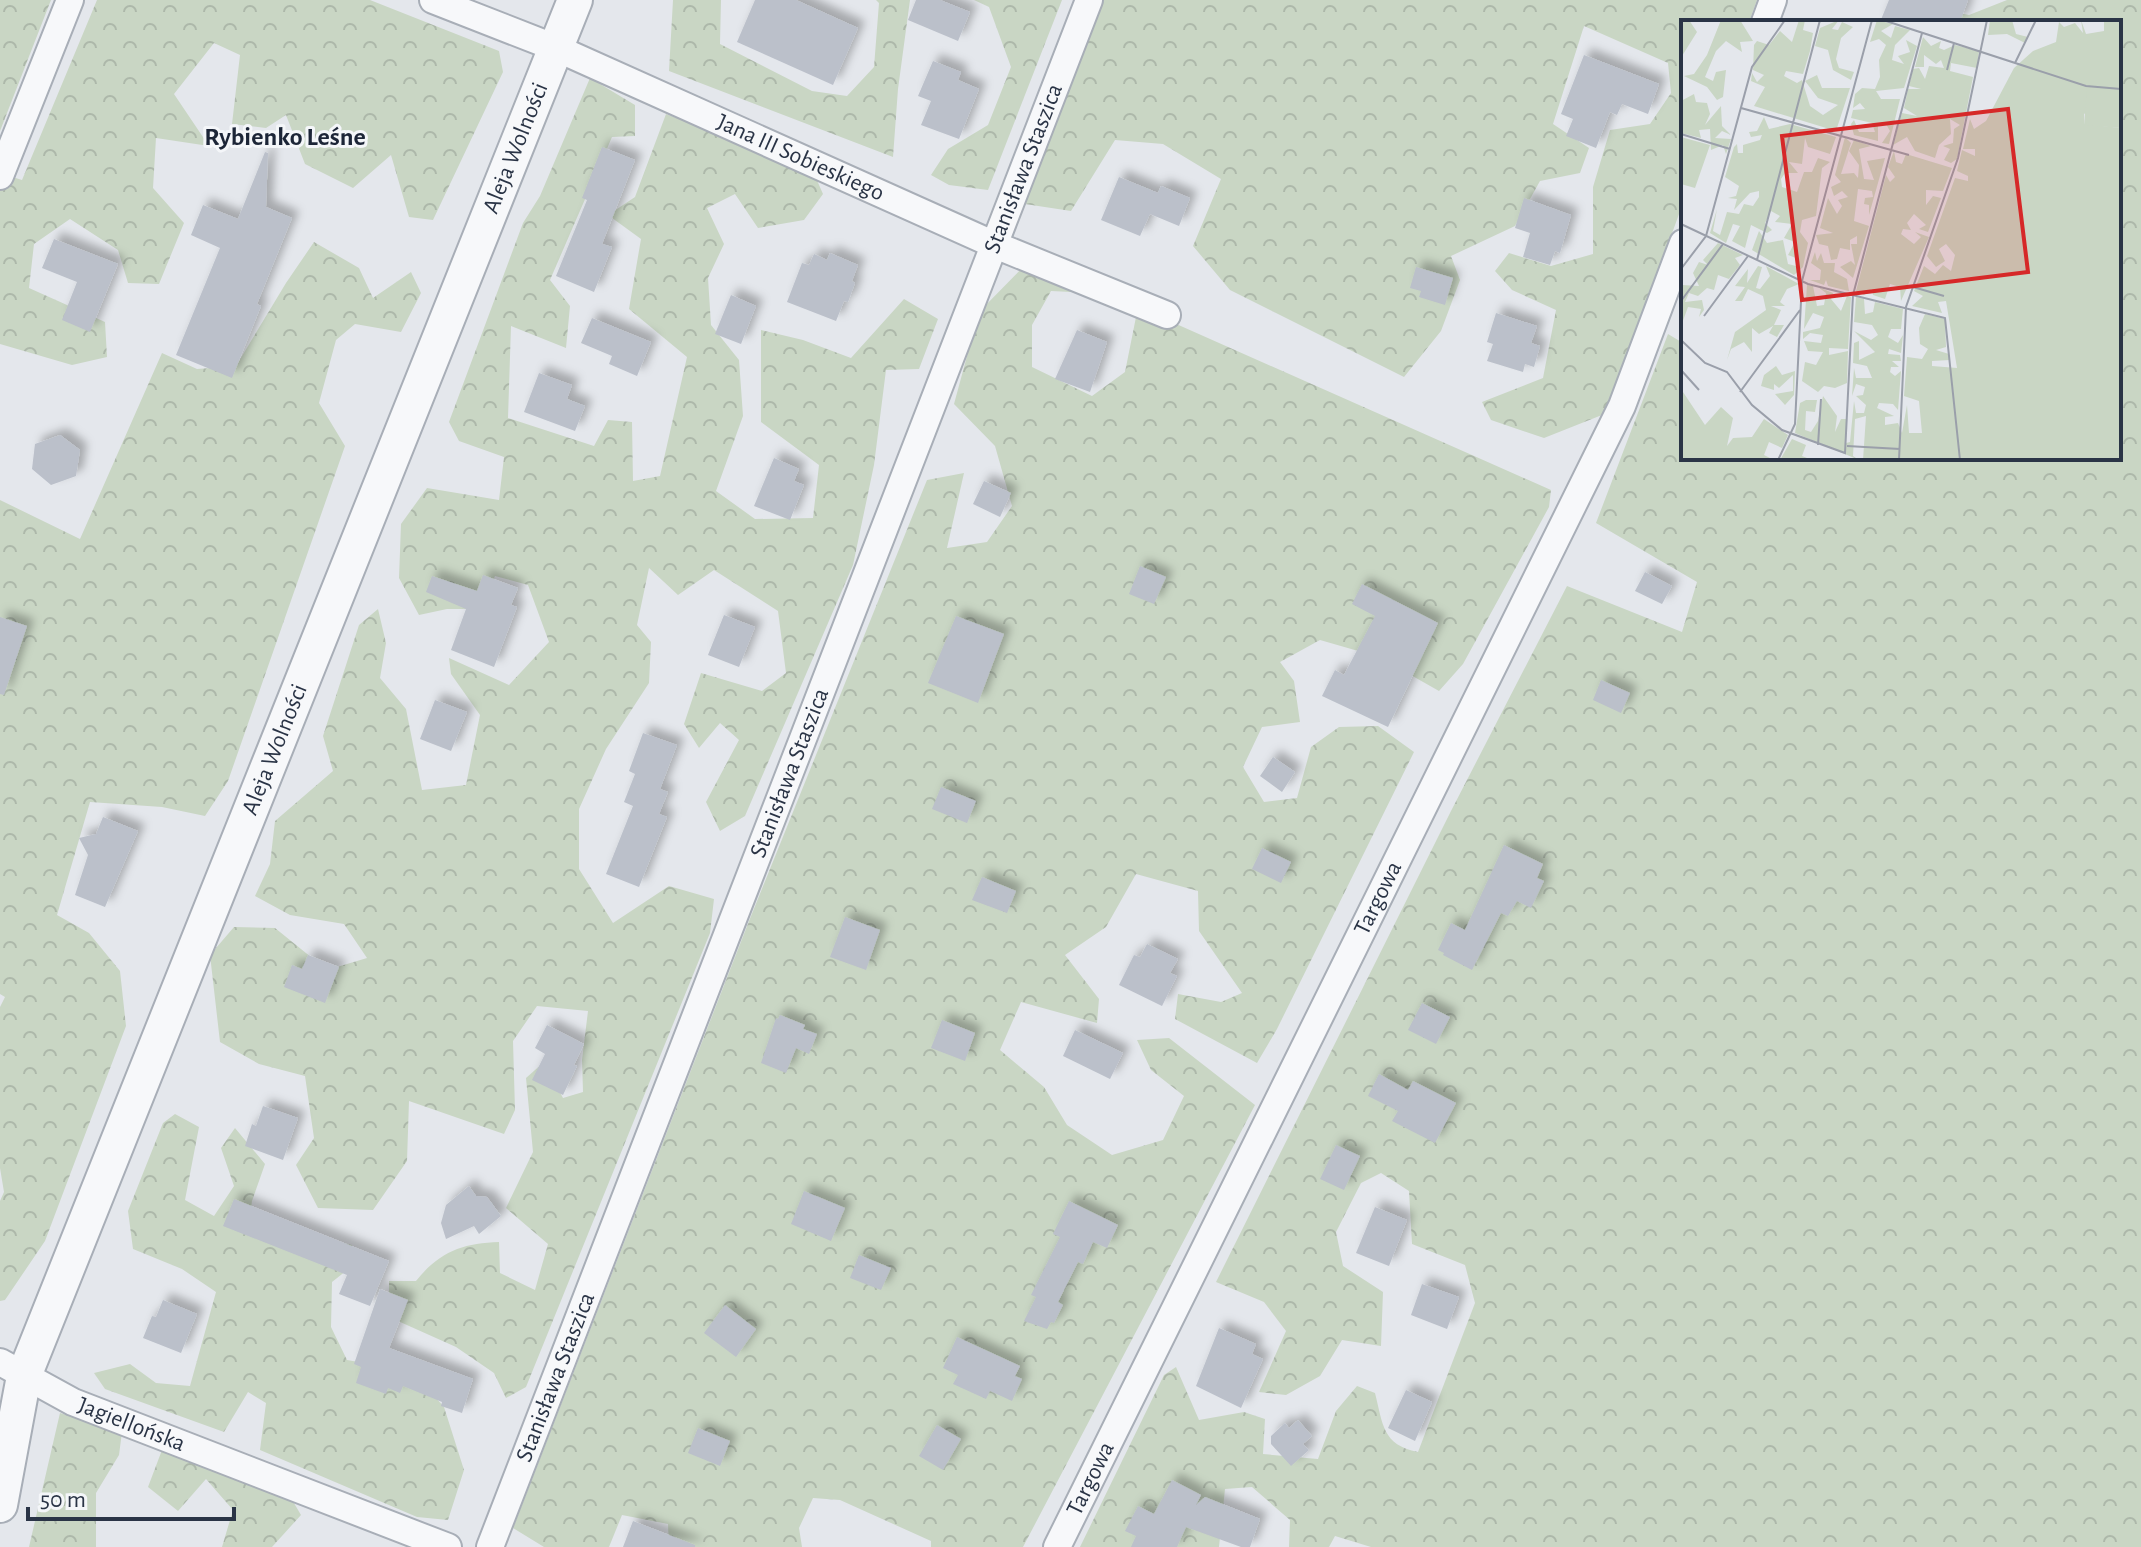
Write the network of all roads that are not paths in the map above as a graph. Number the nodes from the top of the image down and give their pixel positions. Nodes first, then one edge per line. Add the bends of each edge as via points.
1 (70, 0) edge
2 (433, 0) edge
3 (575, 0) edge
4 (1089, 0) edge
5 (1773, 0) edge
6 (1766, 20) edge
7 (556, 48) junction
8 (0, 176) edge
9 (995, 245) junction
10 (1681, 248) edge
11 (1167, 315) dead end
12 (12, 1369) edge
13 (0, 1505) edge
14 (448, 1547) edge
15 (490, 1547) edge
16 (1057, 1547) edge

1 - 8 street
2 - 7 street, Jana III Sobieskiego
3 - 7 street, Aleja Wolności
4 - 9 street, Stanisława Staszica
5 - 6 street
7 - 9 street, Jana III Sobieskiego
7 - 12 street, Aleja Wolności
9 - 11 street, Jana III Sobieskiego
9 - 15 street, Stanisława Staszica
10 - 16 street, Targowa via 1622,406
12 - 13 street, Aleja Wolności
12 - 14 street, Jagiellońska via 73,1402

